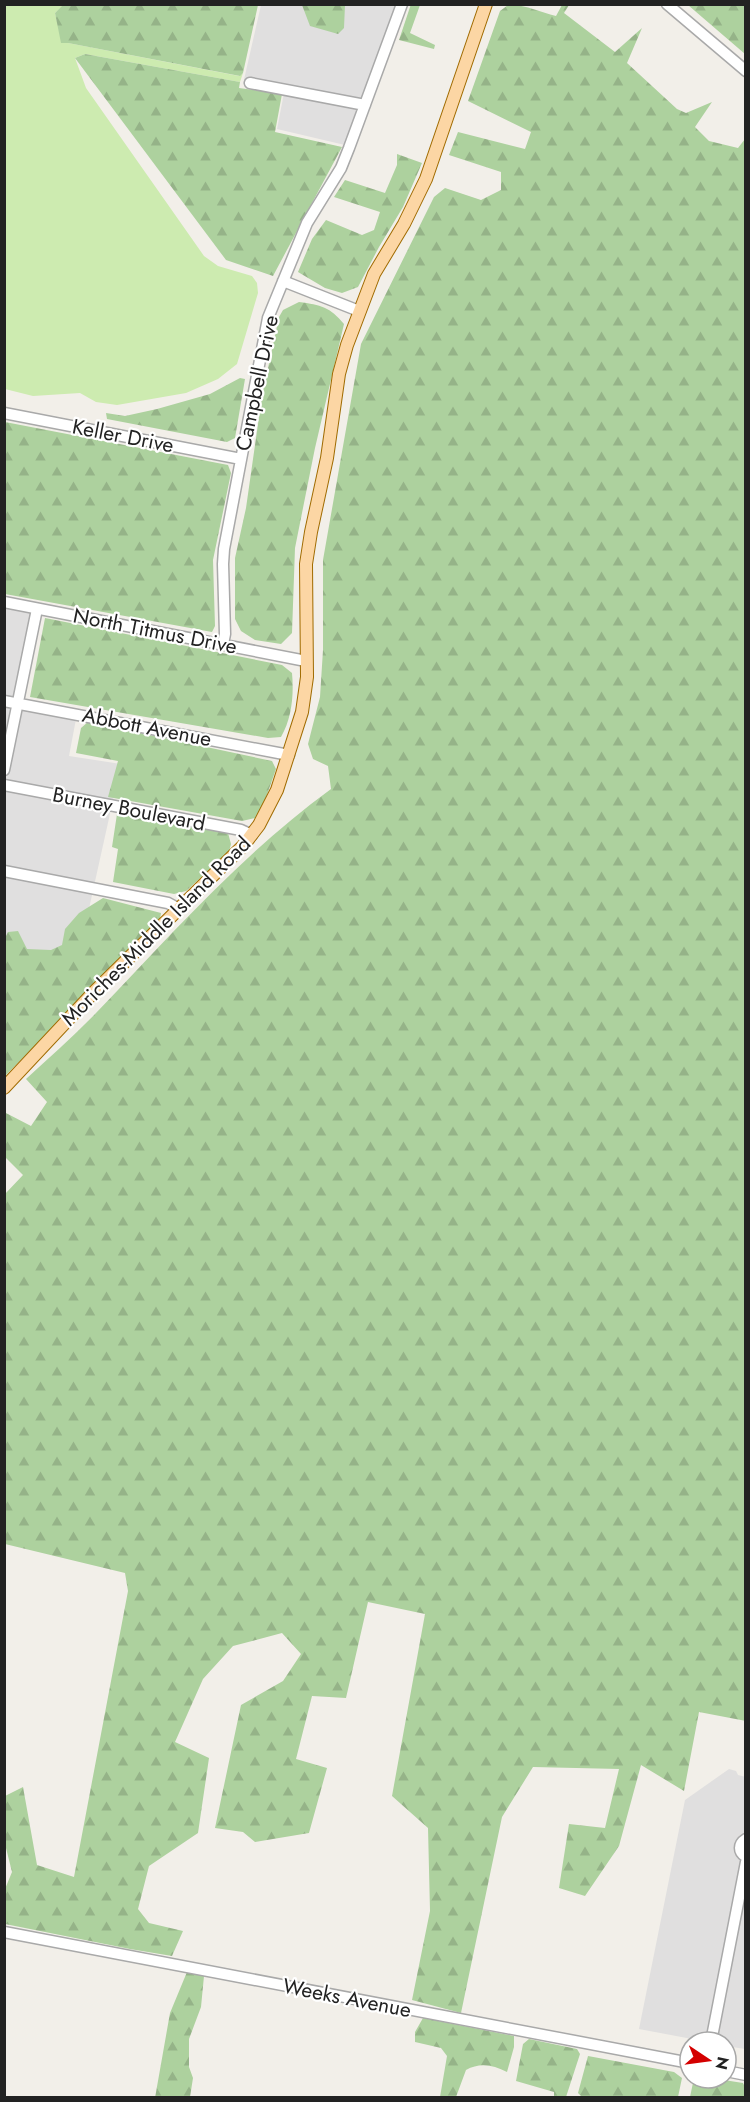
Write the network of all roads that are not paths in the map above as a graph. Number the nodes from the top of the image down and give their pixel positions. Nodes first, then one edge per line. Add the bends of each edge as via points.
1 (402, 4) edge
2 (486, 4) edge
3 (667, 4) edge
4 (746, 71) edge
5 (250, 83) dead end
6 (365, 105) junction
7 (283, 281) junction
8 (359, 311) junction
9 (4, 413) edge
10 (241, 459) junction
11 (4, 602) edge
12 (37, 609) junction
13 (223, 644) junction
14 (306, 661) junction
15 (4, 700) edge
16 (18, 704) junction
17 (290, 755) junction
18 (4, 770) edge
19 (4, 785) edge
20 (252, 836) junction
21 (4, 871) edge
22 (179, 909) junction
23 (4, 1088) edge
24 (746, 1839) edge
25 (746, 1857) edge
26 (746, 1862) edge
27 (4, 1932) edge
28 (713, 2030) edge
29 (678, 2061) edge

1 - 6 street, Campbell Drive
2 - 8 main road, Moriches-Middle Island Road via 421,189 374,274
3 - 4 street
5 - 6 street
6 - 7 street, Campbell Drive via 341,168 307,223
7 - 8 street
7 - 10 street, Campbell Drive via 268,318
8 - 14 main road, Moriches-Middle Island Road via 339,374 306,564
9 - 10 street, Keller Drive
10 - 13 street, Campbell Drive via 223,564
11 - 12 street, North Titmus Drive
12 - 13 street, North Titmus Drive
12 - 16 street
13 - 14 street, North Titmus Drive
14 - 17 main road, Moriches-Middle Island Road via 306,692
15 - 16 street, Abbott Avenue
16 - 17 street, Abbott Avenue
16 - 18 street
17 - 20 main road, Moriches-Middle Island Road via 277,790
19 - 20 street, Burney Boulevard via 241,830
20 - 22 main road, Moriches-Middle Island Road
21 - 22 street via 168,903
22 - 23 main road, Moriches-Middle Island Road
24 - 25 street via 739,1848
26 - 28 street
27 - 29 street, Weeks Avenue

